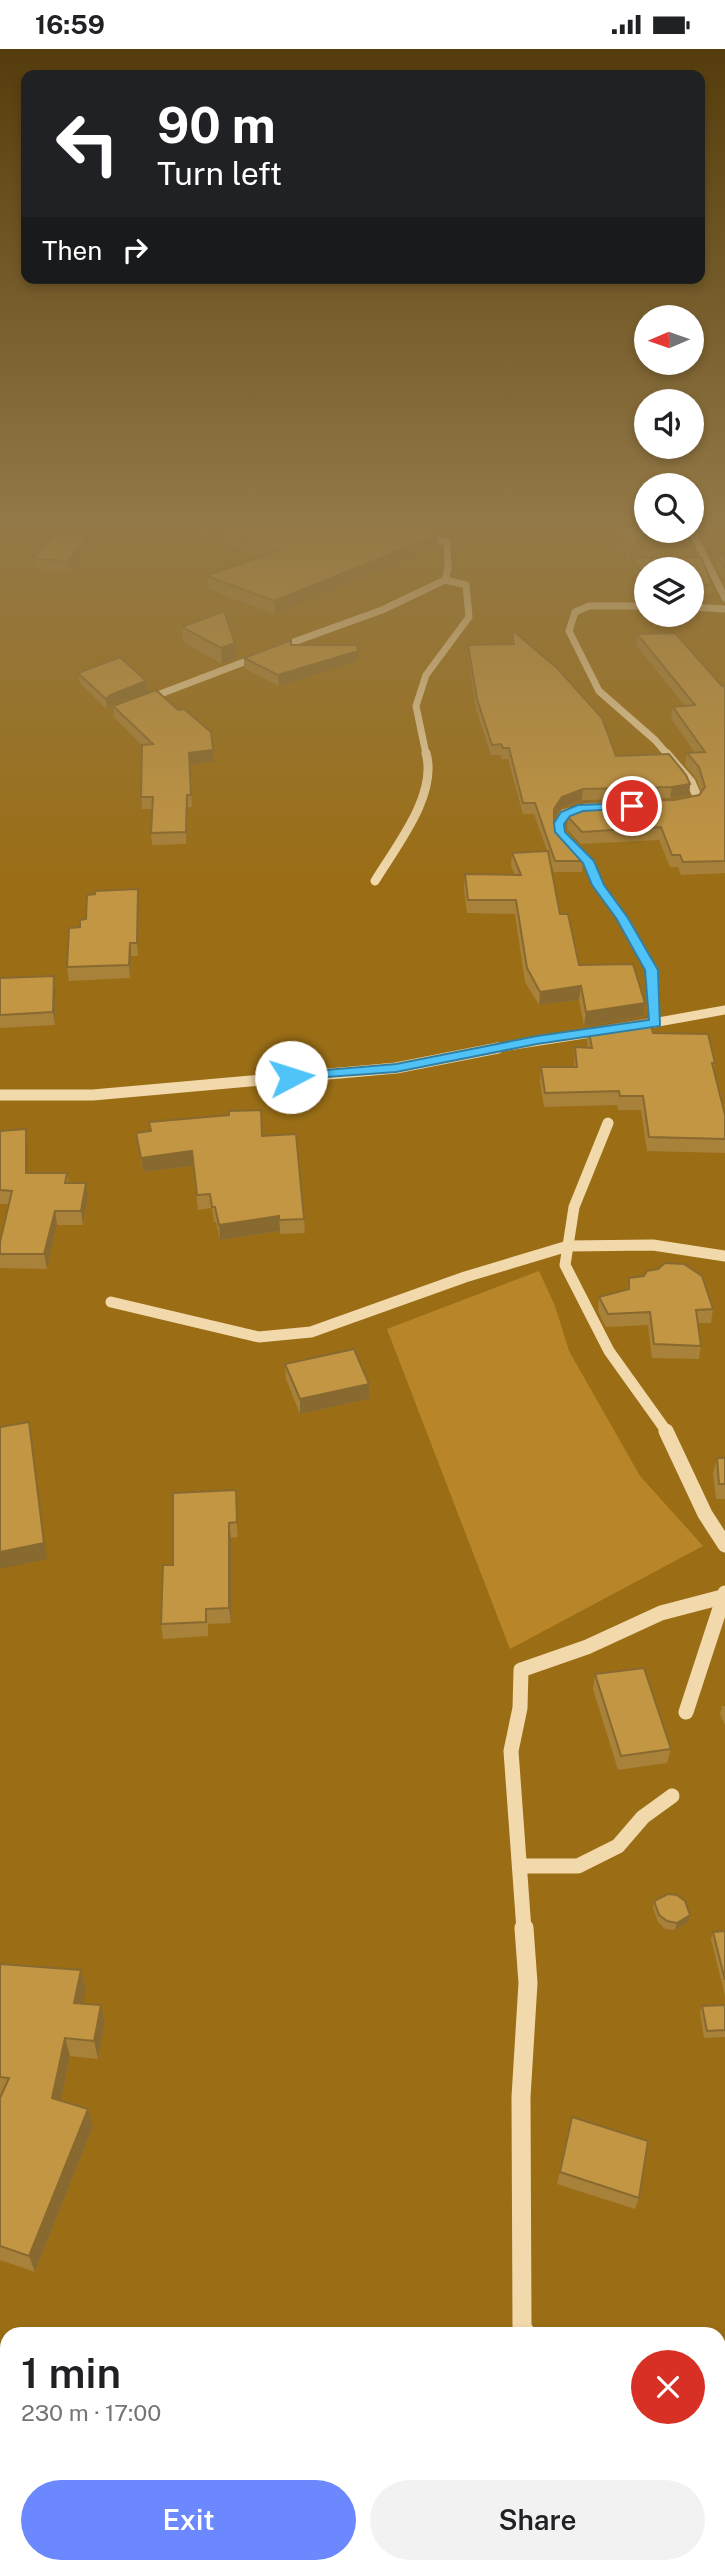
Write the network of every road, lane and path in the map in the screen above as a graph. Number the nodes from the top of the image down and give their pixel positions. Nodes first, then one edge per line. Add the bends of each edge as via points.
1 (291, 644) edge
2 (449, 644) edge
3 (575, 644) edge
4 (274, 650) edge
5 (262, 655) edge
6 (138, 702) edge
7 (683, 803) edge
8 (595, 807) edge
9 (375, 881) dead end
10 (725, 1010) edge
11 (655, 1023) junction
12 (0, 1095) edge
13 (608, 1123) dead end
14 (568, 1246) junction
15 (725, 1256) edge
16 (111, 1302) dead end
17 (725, 1545) edge
18 (724, 1595) edge
19 (686, 1711) dead end
20 (672, 1796) dead end
21 (521, 1866) junction
22 (522, 2327) edge

1 - 4 street
2 - 9 street via 426,675 416,706 428,760 425,797
3 - 7 street via 599,691 655,740 696,789 694,801
5 - 6 street
8 - 11 street via 564,814 560,832 588,861 651,970
10 - 11 street
11 - 12 street via 396,1068 93,1095
13 - 14 street via 574,1207
14 - 15 street via 653,1245
14 - 16 street via 311,1332 259,1337
14 - 17 street via 565,1265 609,1351 662,1422 705,1514
18 - 19 street
18 - 21 street via 661,1613 587,1647 521,1670 520,1708 511,1751
20 - 21 street via 643,1817 618,1846 578,1866
21 - 22 street via 527,1983

